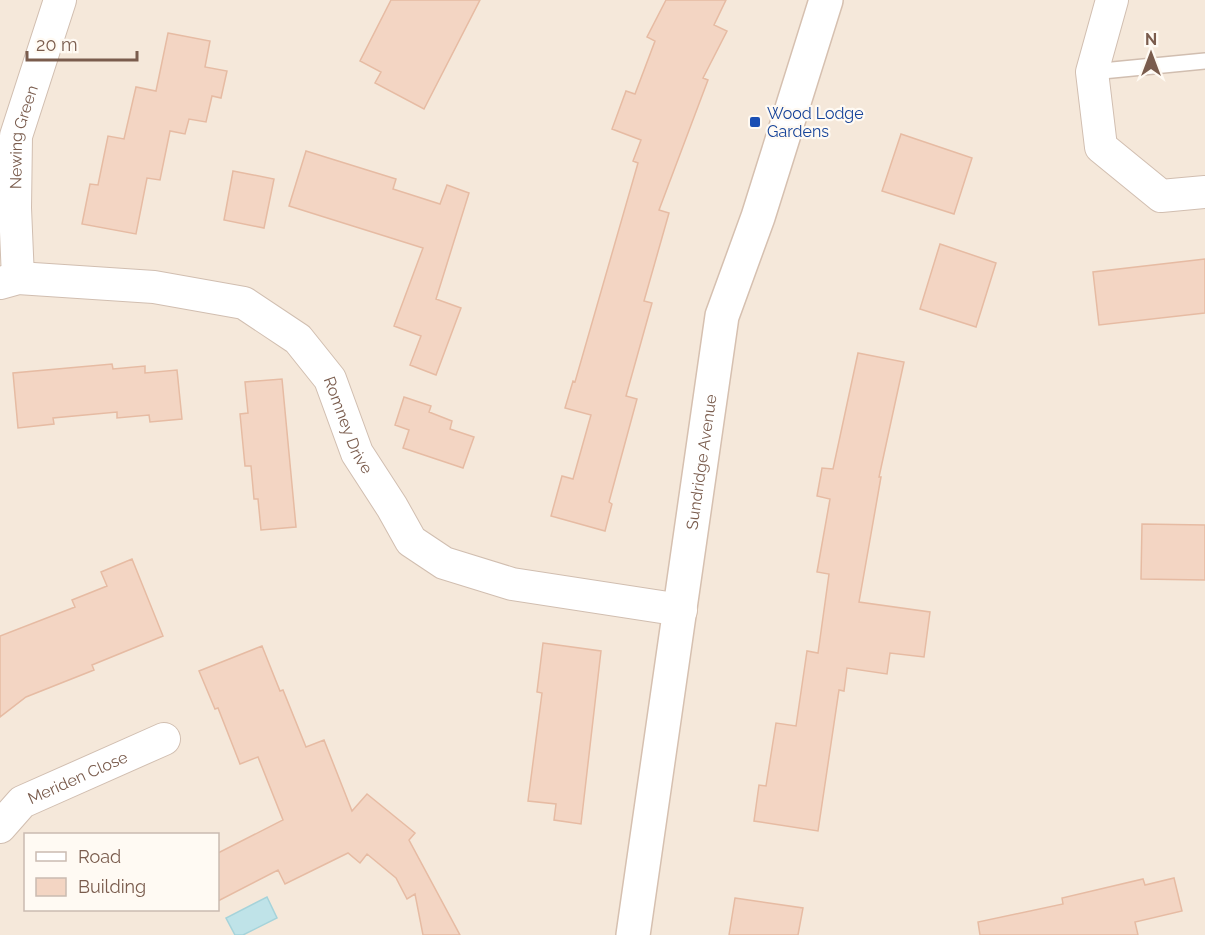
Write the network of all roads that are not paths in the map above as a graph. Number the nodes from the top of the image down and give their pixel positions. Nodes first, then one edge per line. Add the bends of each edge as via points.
1 (60, 0) edge
2 (826, 0) edge
3 (1112, 0) edge
4 (1205, 62) edge
5 (1092, 72) junction
6 (1205, 192) edge
7 (9, 281) edge
8 (681, 610) junction
9 (164, 739) dead end
10 (0, 827) edge
11 (633, 935) edge

1 - 7 street, Newing Green via 16,136
2 - 8 street, Sundridge Avenue via 758,217 722,316
3 - 5 street
4 - 5 lane
5 - 6 street via 1101,147 1161,196
7 - 8 street, Romney Drive via 154,287 244,303 298,339 330,380 357,453 411,541 444,563 512,584
8 - 11 street, Sundridge Avenue
9 - 10 street, Meriden Close via 22,802

